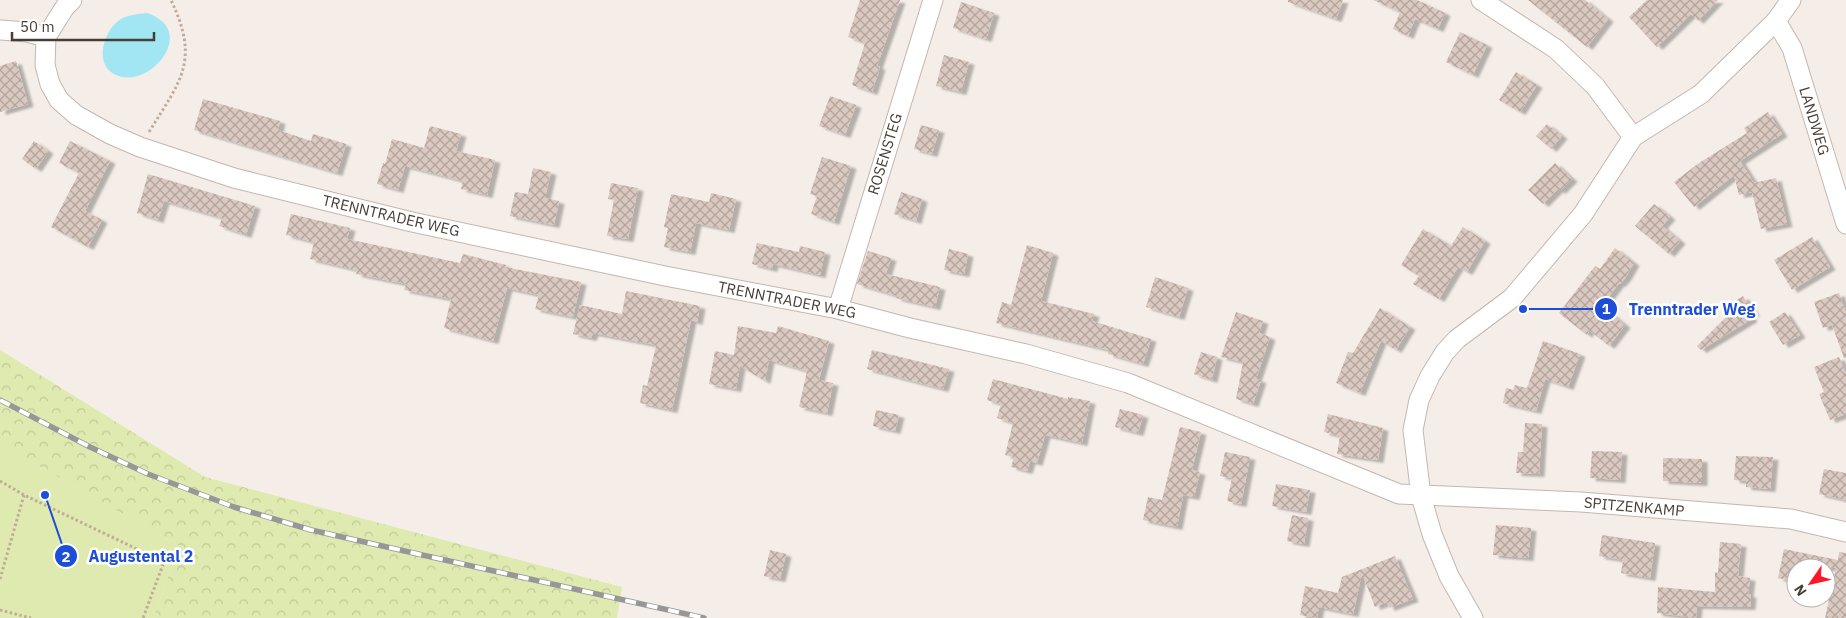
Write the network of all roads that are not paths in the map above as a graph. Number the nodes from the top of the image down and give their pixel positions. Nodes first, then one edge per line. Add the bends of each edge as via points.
1 (72, 0) edge
2 (933, 0) edge
3 (1481, 0) edge
4 (1791, 0) edge
5 (1776, 20) junction
6 (0, 30) edge
7 (46, 37) junction
8 (1633, 137) junction
9 (1846, 224) edge
10 (838, 308) junction
11 (1421, 496) junction
12 (1846, 532) edge
13 (1473, 618) edge

1 - 7 street
2 - 10 street, ROSENSTEG
3 - 8 street via 1556,50 1595,86
4 - 5 street
5 - 8 street via 1701,94
5 - 9 street, LANDWEG via 1792,48
6 - 7 street
7 - 10 street, TRENNTRADER WEG via 45,64 50,84 59,100 76,115 140,147 234,178 412,222 665,276
8 - 11 street via 1583,214 1512,298 1457,339 1430,376 1419,400 1413,430
10 - 11 street, TRENNTRADER WEG via 1026,354 1128,384 1399,494
11 - 12 street, SPITZENKAMP via 1581,502 1791,519
11 - 13 street via 1449,576

